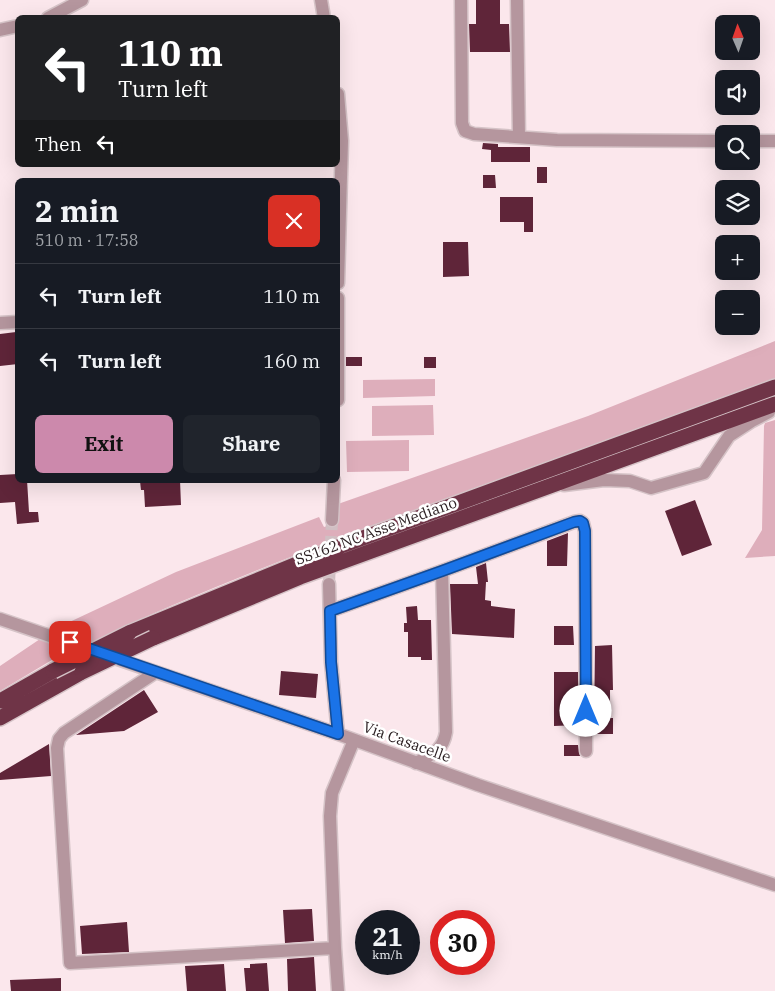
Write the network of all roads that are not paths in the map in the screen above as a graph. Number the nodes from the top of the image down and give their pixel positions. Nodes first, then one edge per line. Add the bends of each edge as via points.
1 (82, 0) edge
2 (321, 0) edge
3 (461, 0) edge
4 (517, 0) edge
5 (54, 15) edge
6 (324, 15) edge
7 (15, 27) edge
8 (0, 30) edge
9 (340, 118) edge
10 (519, 137) junction
11 (715, 141) edge
12 (760, 141) edge
13 (775, 142) edge
14 (340, 212) edge
15 (15, 322) edge
16 (0, 324) edge
17 (775, 387) edge
18 (775, 404) edge
19 (775, 409) edge
20 (334, 483) edge
21 (552, 486) junction
22 (332, 520) tunnel mouth
23 (442, 571) junction
24 (329, 584) tunnel mouth
25 (330, 611) junction
26 (0, 619) edge
27 (156, 672) junction
28 (0, 701) edge
29 (0, 718) edge
30 (338, 734) junction
31 (354, 740) junction
32 (586, 751) dead end
33 (416, 763) junction
34 (775, 885) edge
35 (335, 948) junction
36 (338, 991) edge

1 - 5 street
2 - 6 street
3 - 10 street via 462,123 465,131
4 - 10 street
7 - 8 street
9 - 14 street
10 - 11 street
12 - 13 street
15 - 16 street
17 - 28 highway, SS162 NC Asse Mediano, bridge via 341,546 129,633
18 - 21 highway, SS162 NC Asse Mediano
19 - 21 street via 729,436 704,473 651,488 630,481 604,480
20 - 22 street
21 - 29 highway, SS162 NC Asse Mediano, bridge via 300,576 153,638 82,672
23 - 25 street
23 - 32 street via 574,522 583,523
23 - 33 street via 445,740 441,748
24 - 25 street
25 - 30 street
26 - 27 street, Via Casacelle
27 - 30 street, Via Casacelle
27 - 35 street via 59,739 70,963
30 - 31 street, Via Casacelle
31 - 33 street, Via Casacelle
31 - 35 street via 332,793
33 - 34 street, Via Casacelle
35 - 36 street

